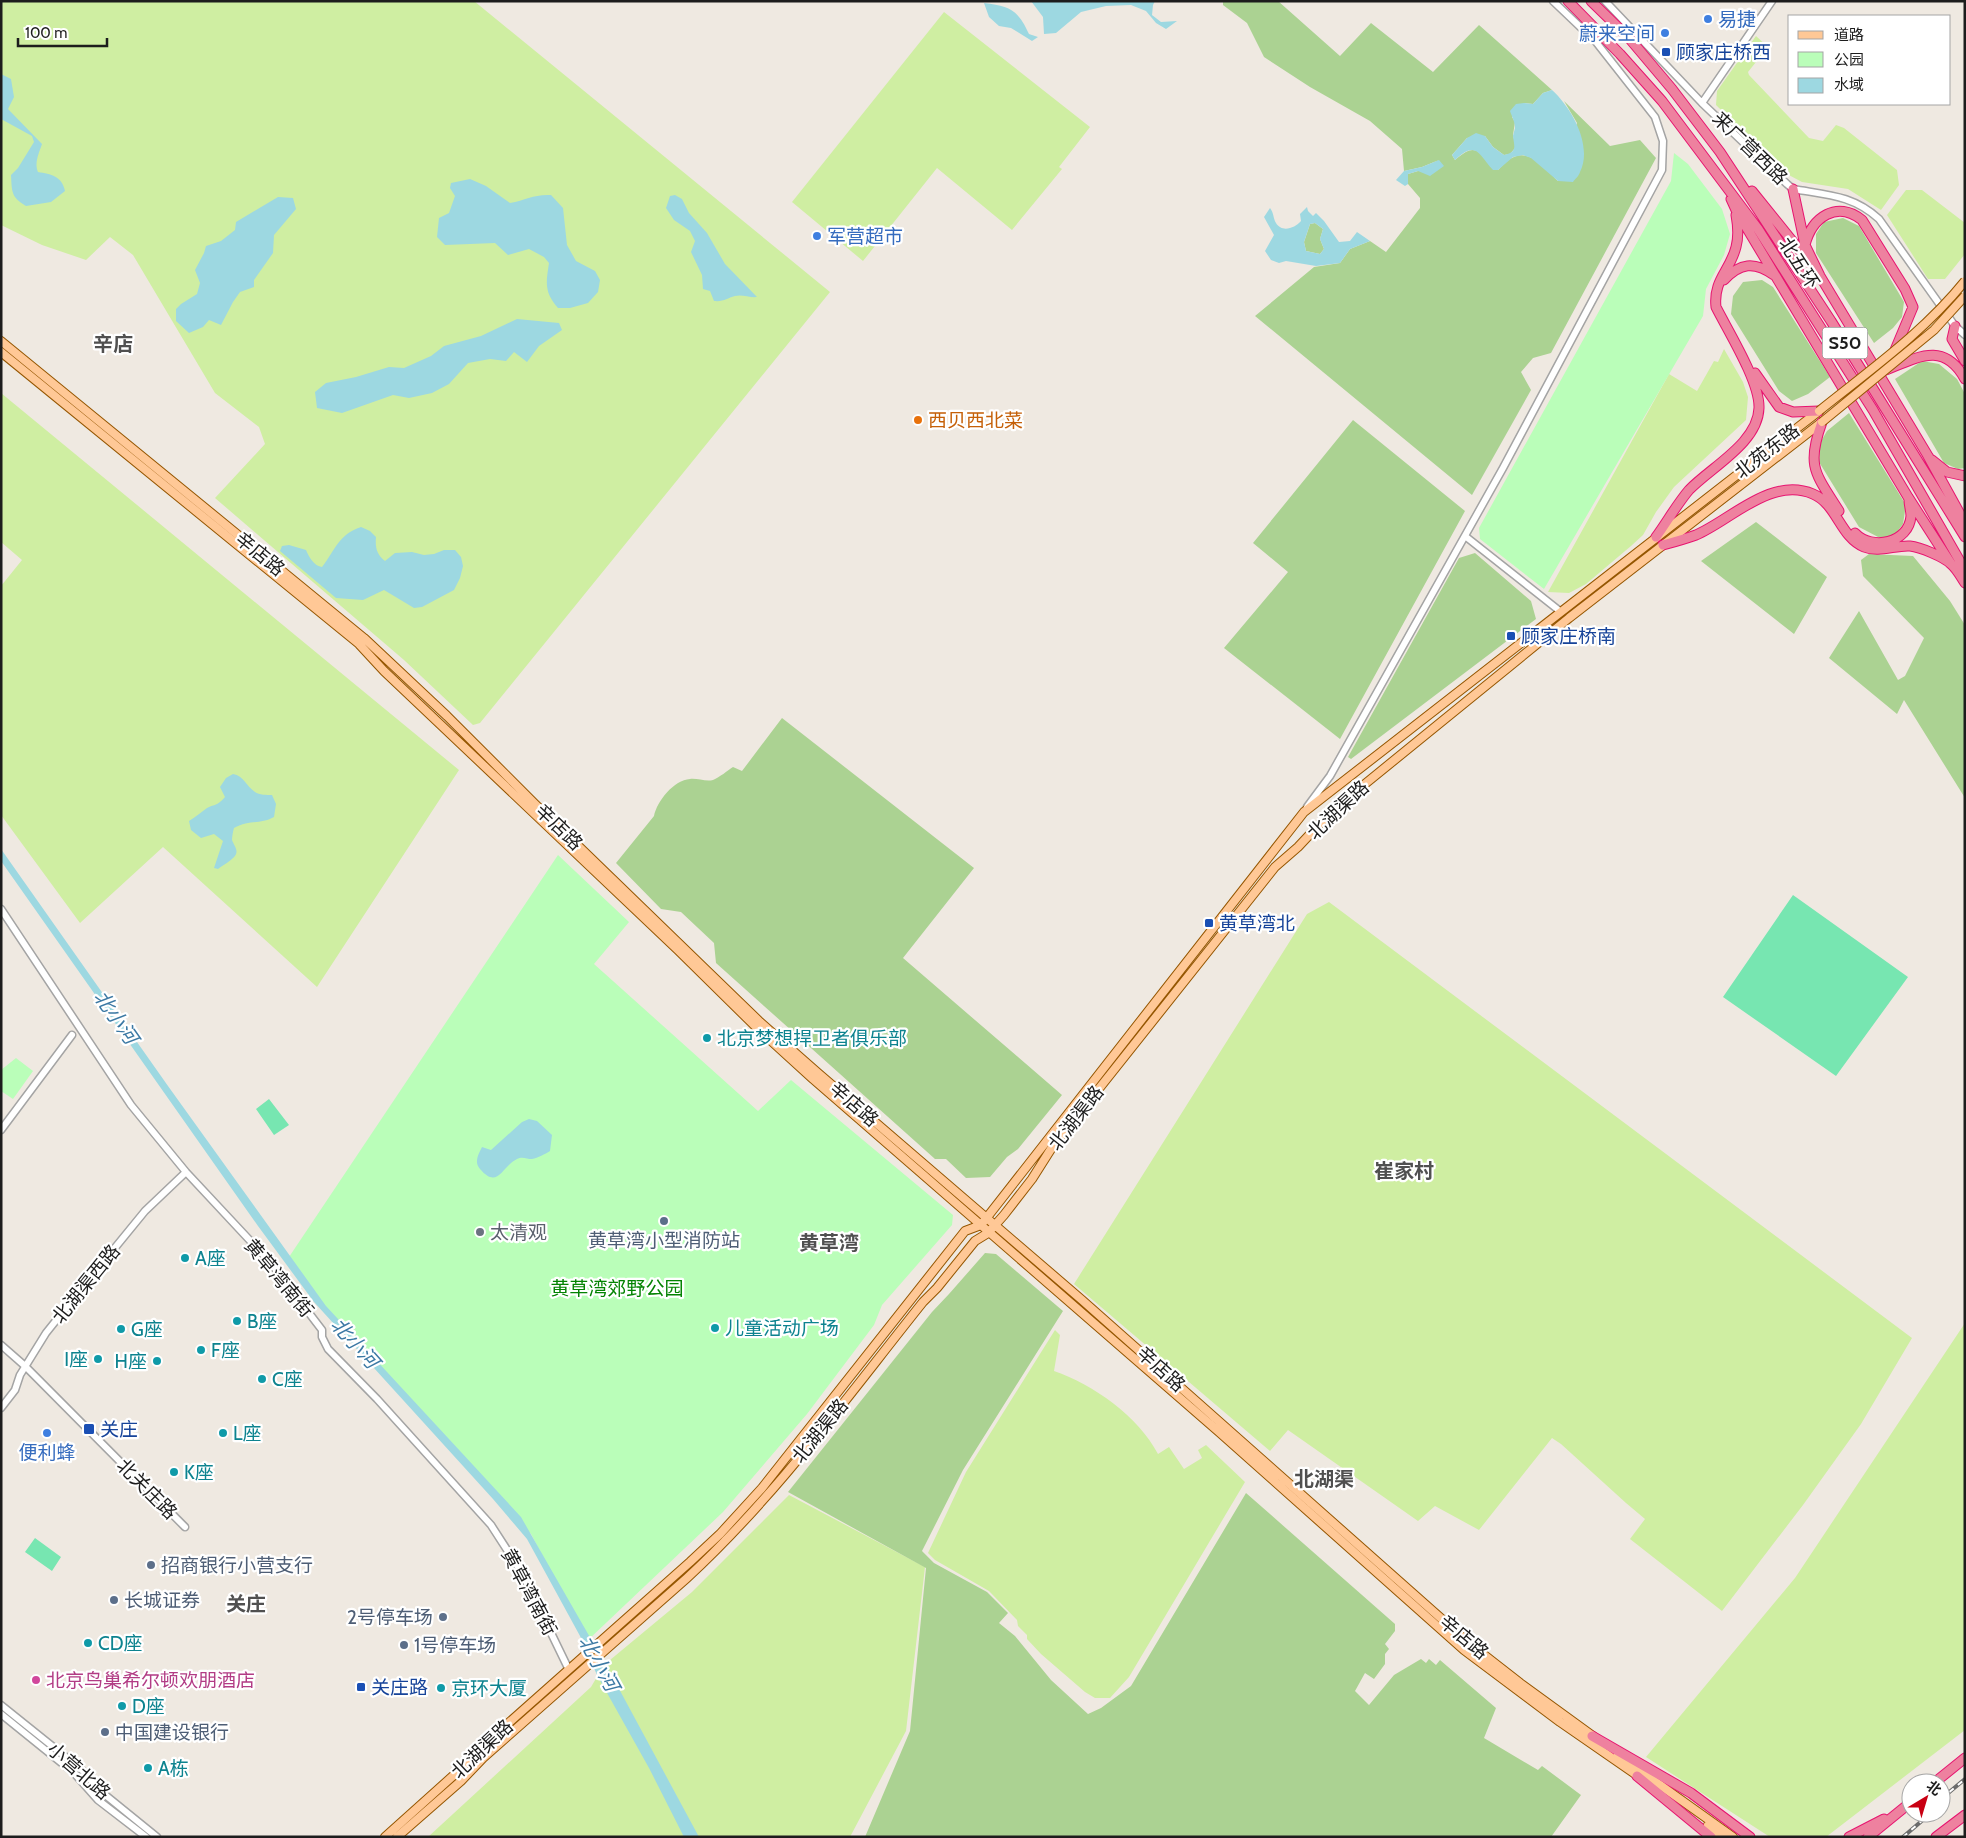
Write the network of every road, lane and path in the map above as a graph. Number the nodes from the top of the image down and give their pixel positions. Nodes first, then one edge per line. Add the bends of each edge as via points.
1 (1553, 1) edge
2 (1568, 1) edge
3 (1591, 1) edge
4 (1605, 1) edge
5 (1772, 1) edge
6 (1702, 103) junction
7 (1720, 152) junction
8 (1726, 187) junction
9 (1793, 189) junction
10 (1736, 210) junction
11 (1805, 245) junction
12 (1776, 276) junction
13 (1820, 276) junction
14 (1965, 281) edge
15 (1965, 296) edge
16 (1955, 326) junction
17 (1965, 335) edge
18 (1, 342) edge
19 (1895, 350) junction
20 (1, 352) edge
21 (1965, 361) edge
22 (1883, 371) junction
23 (1965, 379) edge
24 (1819, 411) junction
25 (1822, 422) junction
26 (1928, 456) junction
27 (1965, 476) edge
28 (1908, 497) junction
29 (1965, 523) edge
30 (1465, 536) junction
31 (1656, 537) junction
32 (1965, 537) edge
33 (1663, 545) junction
34 (1951, 564) junction
35 (1965, 570) edge
36 (1965, 582) edge
37 (1561, 612) junction
38 (1569, 618) joint
39 (1304, 812) junction
40 (1, 909) edge
41 (72, 1035) dead end
42 (1, 1130) edge
43 (186, 1172) junction
44 (986, 1218) junction
45 (995, 1224) junction
46 (981, 1225) junction
47 (988, 1233) junction
48 (1, 1345) edge
49 (25, 1366) junction
50 (1, 1408) edge
51 (186, 1527) dead end
52 (1374, 1559) junction
53 (1368, 1566) junction
54 (569, 1670) junction
55 (1, 1705) edge
56 (1, 1714) edge
57 (1592, 1736) junction
58 (1965, 1758) edge
59 (1946, 1773) edge
60 (1639, 1780) junction
61 (1901, 1810) edge
62 (1898, 1812) junction
63 (1965, 1815) edge
64 (146, 1837) edge
65 (157, 1837) edge
66 (385, 1837) edge
67 (397, 1837) edge
68 (1711, 1837) edge
69 (1723, 1837) edge
70 (1733, 1837) edge
71 (1750, 1837) edge
72 (1849, 1837) edge
73 (1868, 1837) edge
74 (1936, 1837) edge

1 - 30 street via 1596,42 1655,117 1663,141 1662,170
2 - 8 highway, 北五环 / S50 via 1662,101
3 - 7 highway, 北五环 / S50 via 1629,38
4 - 6 street, 来广营西路
5 - 6 street
6 - 9 street, 来广营西路
7 - 13 highway
7 - 32 highway, 北五环 / S50 via 1831,321
8 - 10 highway
8 - 35 highway, 北五环 / S50 via 1758,229 1868,402
9 - 11 highway
9 - 16 street, 来广营西路 via 1847,199 1867,209 1878,219
10 - 12 highway
10 - 31 highway via 1739,232 1736,248 1715,295 1716,307 1755,384 1759,408 1754,430 1689,491
11 - 13 highway
11 - 19 highway via 1813,224 1830,213 1843,211 1862,220 1913,307
12 - 24 highway via 1754,266 1745,265 1733,271 1724,280 1719,294 1720,308 1757,376 1779,407 1793,412
12 - 28 highway
13 - 26 highway
14 - 19 main road, 北苑东路, bridge via 1945,306
15 - 22 main road, 北苑东路, bridge via 1934,330
16 - 17 street, 来广营西路
16 - 21 highway via 1952,339
18 - 44 main road, 辛店路 via 364,638 760,1022
19 - 24 main road, 北苑东路, bridge
20 - 46 main road, 辛店路 via 359,644 756,1027
22 - 23 highway via 1934,355 1952,361
22 - 25 main road, 北苑东路, bridge
24 - 31 main road, 北苑东路
25 - 28 highway via 1813,451 1815,471 1859,538 1877,544 1894,541 1905,530 1911,517
25 - 33 main road, 北苑东路
26 - 27 highway via 1947,472
26 - 29 highway
28 - 34 highway
30 - 37 street
30 - 39 street via 1330,776
31 - 37 main road, 北苑东路
33 - 34 highway via 1695,536 1762,496 1780,489 1796,490 1812,493 1826,502 1851,539 1865,548 1909,546
33 - 38 main road, 北苑东路
34 - 36 highway
37 - 39 main road, 北湖渠路
38 - 45 main road, 北湖渠路 via 1360,788 1275,867
39 - 44 main road, 北湖渠路
40 - 43 street, 黄草湾南街 via 131,1105
41 - 42 street
43 - 49 street, 北湖渠西路 via 144,1211
43 - 54 street, 黄草湾南街 via 270,1262 322,1330 328,1349 490,1525 522,1573
44 - 45 main road, 辛店路
44 - 46 main road, 北湖渠路
45 - 47 main road, 北湖渠路
45 - 52 main road, 辛店路
46 - 47 main road, 辛店路
46 - 54 main road, 北湖渠路 via 965,1231 738,1516
47 - 53 main road, 辛店路
47 - 67 main road, 北湖渠路 via 975,1241 756,1509 716,1551
48 - 49 street, 北关庄路
49 - 50 street, 北湖渠西路 via 15,1390
49 - 51 street, 北关庄路
52 - 53 main road
52 - 57 main road, 辛店路 via 1470,1644
53 - 60 main road, 辛店路 via 1464,1650
54 - 66 main road, 北湖渠路
55 - 65 street, 小营北路 via 82,1770 104,1794
56 - 64 street, 小营北路 via 74,1773 98,1800
57 - 70 main road, 辛店路
57 - 71 highway via 1691,1793
58 - 59 highway
60 - 68 highway
60 - 69 main road, 辛店路
61 - 62 highway
62 - 72 highway
62 - 73 highway
63 - 74 highway

